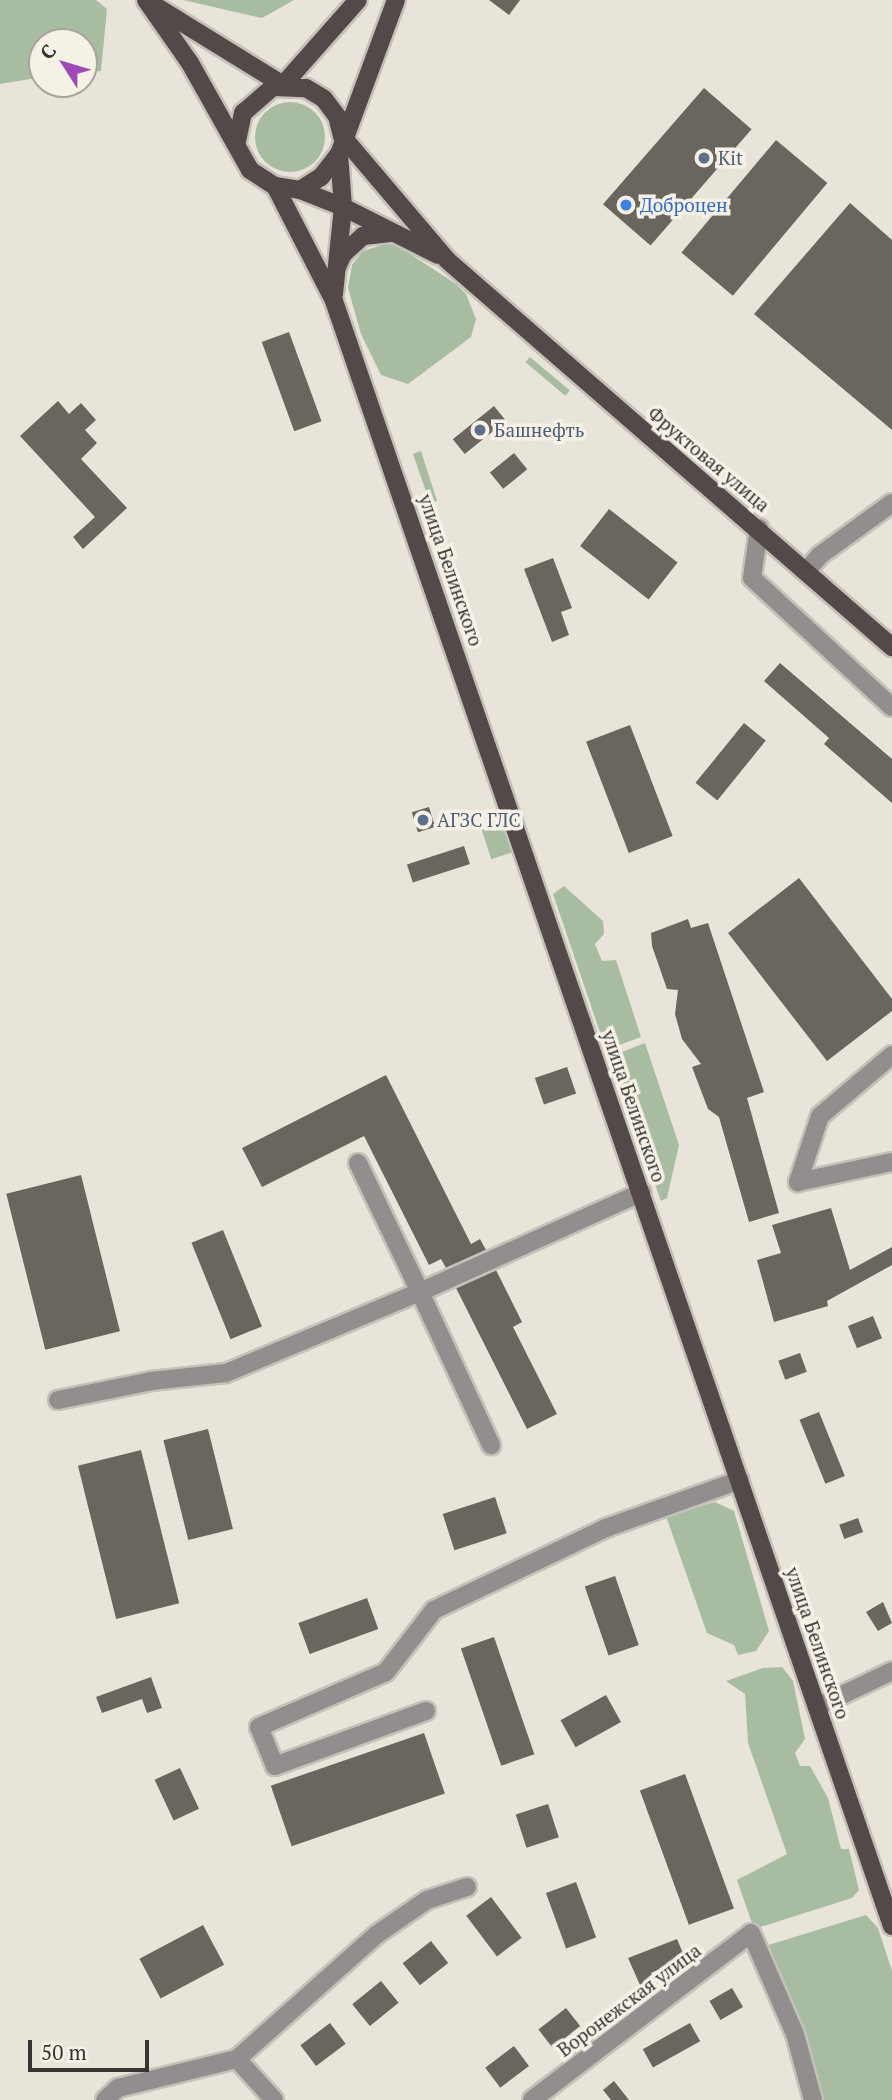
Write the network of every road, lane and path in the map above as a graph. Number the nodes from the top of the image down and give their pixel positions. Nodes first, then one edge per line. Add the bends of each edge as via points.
1 (146, 0) edge
2 (358, 0) edge
3 (396, 0) edge
4 (283, 85) junction
5 (237, 141) junction
6 (340, 145) junction
7 (275, 186) junction
8 (300, 190) junction
9 (343, 206) junction
10 (395, 234) junction
11 (447, 260) junction
12 (333, 278) junction
13 (334, 301) junction
14 (892, 503) edge
15 (759, 528) junction
16 (807, 571) junction
17 (892, 647) edge
18 (892, 707) edge
19 (892, 1055) edge
20 (892, 1162) edge
21 (358, 1163) dead end
22 (642, 1192) junction
23 (420, 1292) junction
24 (58, 1399) dead end
25 (491, 1445) dead end
26 (740, 1480) junction
27 (892, 1671) edge
28 (817, 1707) junction
29 (426, 1711) dead end
30 (467, 1887) dead end
31 (892, 1926) edge
32 (237, 2059) junction
33 (105, 2100) edge
34 (274, 2100) edge
35 (532, 2100) edge
36 (813, 2100) edge

1 - 4 main road
1 - 5 main road
2 - 4 main road
3 - 6 main road
4 - 5 main road via 252,101 239,125
4 - 6 main road via 306,88 324,99 337,117
5 - 7 main road via 250,170
6 - 8 main road via 321,177
6 - 9 main road, улица Белинского
6 - 11 main road
7 - 8 main road
7 - 13 main road, улица Белинского
8 - 9 main road
9 - 10 main road
9 - 12 main road, улица Белинского
10 - 11 main road
10 - 12 main road via 373,233 351,244
11 - 15 main road, Фруктовая улица
12 - 13 main road, улица Белинского
13 - 22 main road, улица Белинского
14 - 16 street via 819,556
15 - 16 main road, Фруктовая улица
15 - 18 street via 752,578
16 - 17 main road, Фруктовая улица
19 - 20 street via 820,1116 798,1182
21 - 23 street
22 - 23 street
22 - 26 main road, улица Белинского
23 - 24 street via 226,1373 151,1381
23 - 25 street
26 - 28 main road, улица Белинского
26 - 29 street via 606,1528 434,1610 386,1672 259,1727 275,1766
27 - 28 street
28 - 31 main road, улица Белинского
30 - 32 street via 427,1900 376,1935
32 - 33 street via 118,2088
32 - 34 street
35 - 36 street, Воронежская улица via 751,1933 795,2034

